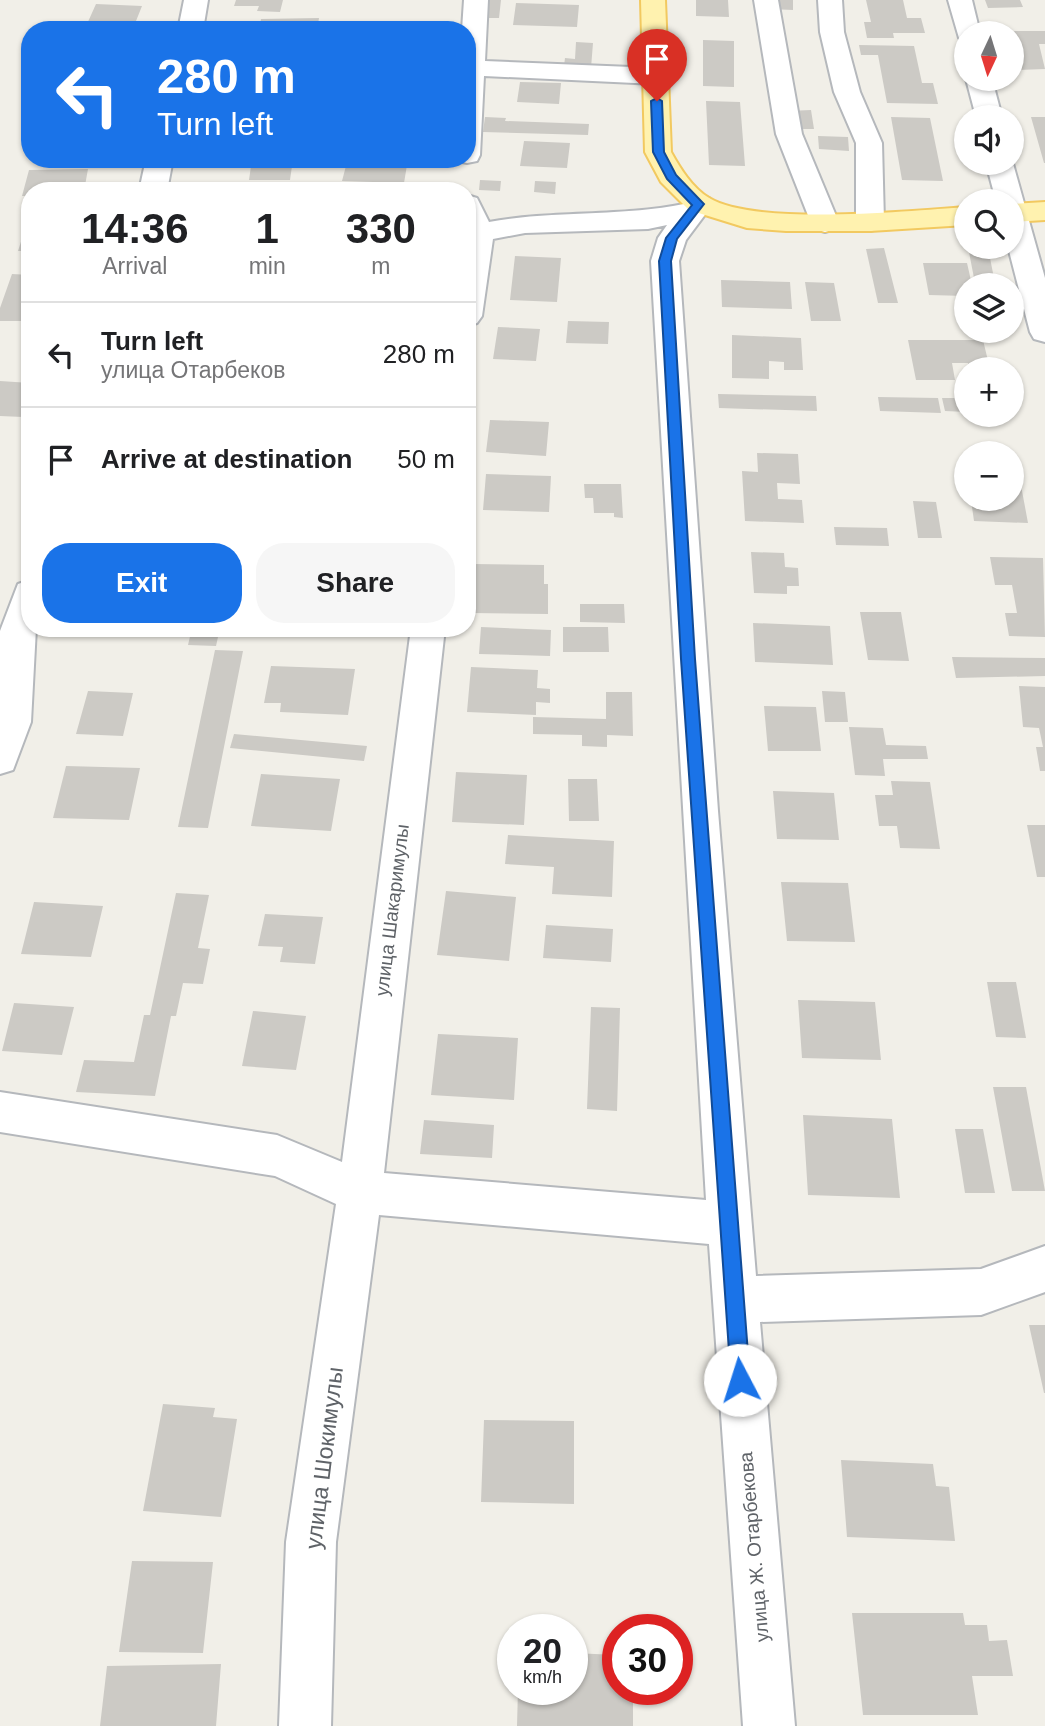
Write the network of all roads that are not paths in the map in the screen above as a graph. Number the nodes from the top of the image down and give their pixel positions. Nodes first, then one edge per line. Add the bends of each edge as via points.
1 (196, 0) edge
2 (476, 0) edge
3 (653, 0) edge
4 (766, 0) edge
5 (830, 0) edge
6 (960, 0) edge
7 (192, 21) edge
8 (475, 21) edge
9 (965, 21) edge
10 (801, 32) junction
11 (476, 68) edge
12 (656, 76) junction
13 (694, 208) junction
14 (1045, 211) edge
15 (1024, 212) edge
16 (954, 217) edge
17 (870, 222) junction
18 (825, 223) junction
19 (476, 234) edge
20 (1024, 256) edge
21 (1045, 332) edge
22 (21, 609) edge
23 (8, 632) edge
24 (427, 637) edge
25 (0, 759) edge
26 (0, 1112) edge
27 (360, 1192) junction
28 (728, 1224) junction
29 (1045, 1269) edge
30 (734, 1300) junction
31 (305, 1726) edge
32 (769, 1726) edge

1 - 7 street
2 - 8 street
3 - 12 main road
4 - 10 street
5 - 10 street
6 - 9 street
10 - 17 street via 847,92 869,143
10 - 18 street via 789,134
11 - 12 street
12 - 13 main road via 658,152
13 - 18 main road via 747,219
13 - 19 street via 648,220 525,224
13 - 28 street, улица Ж. Отарбекова via 672,238 665,261
14 - 15 main road
16 - 17 main road
17 - 18 main road
20 - 21 street
22 - 23 street
23 - 25 street via 13,722
24 - 27 street, улица Шакаримулы
26 - 27 street via 277,1156
27 - 28 street
27 - 31 street, улица Шокимулы via 311,1542
28 - 30 street, улица Ж. Отарбекова
29 - 30 street via 981,1292
30 - 32 street, улица Ж. Отарбекова

